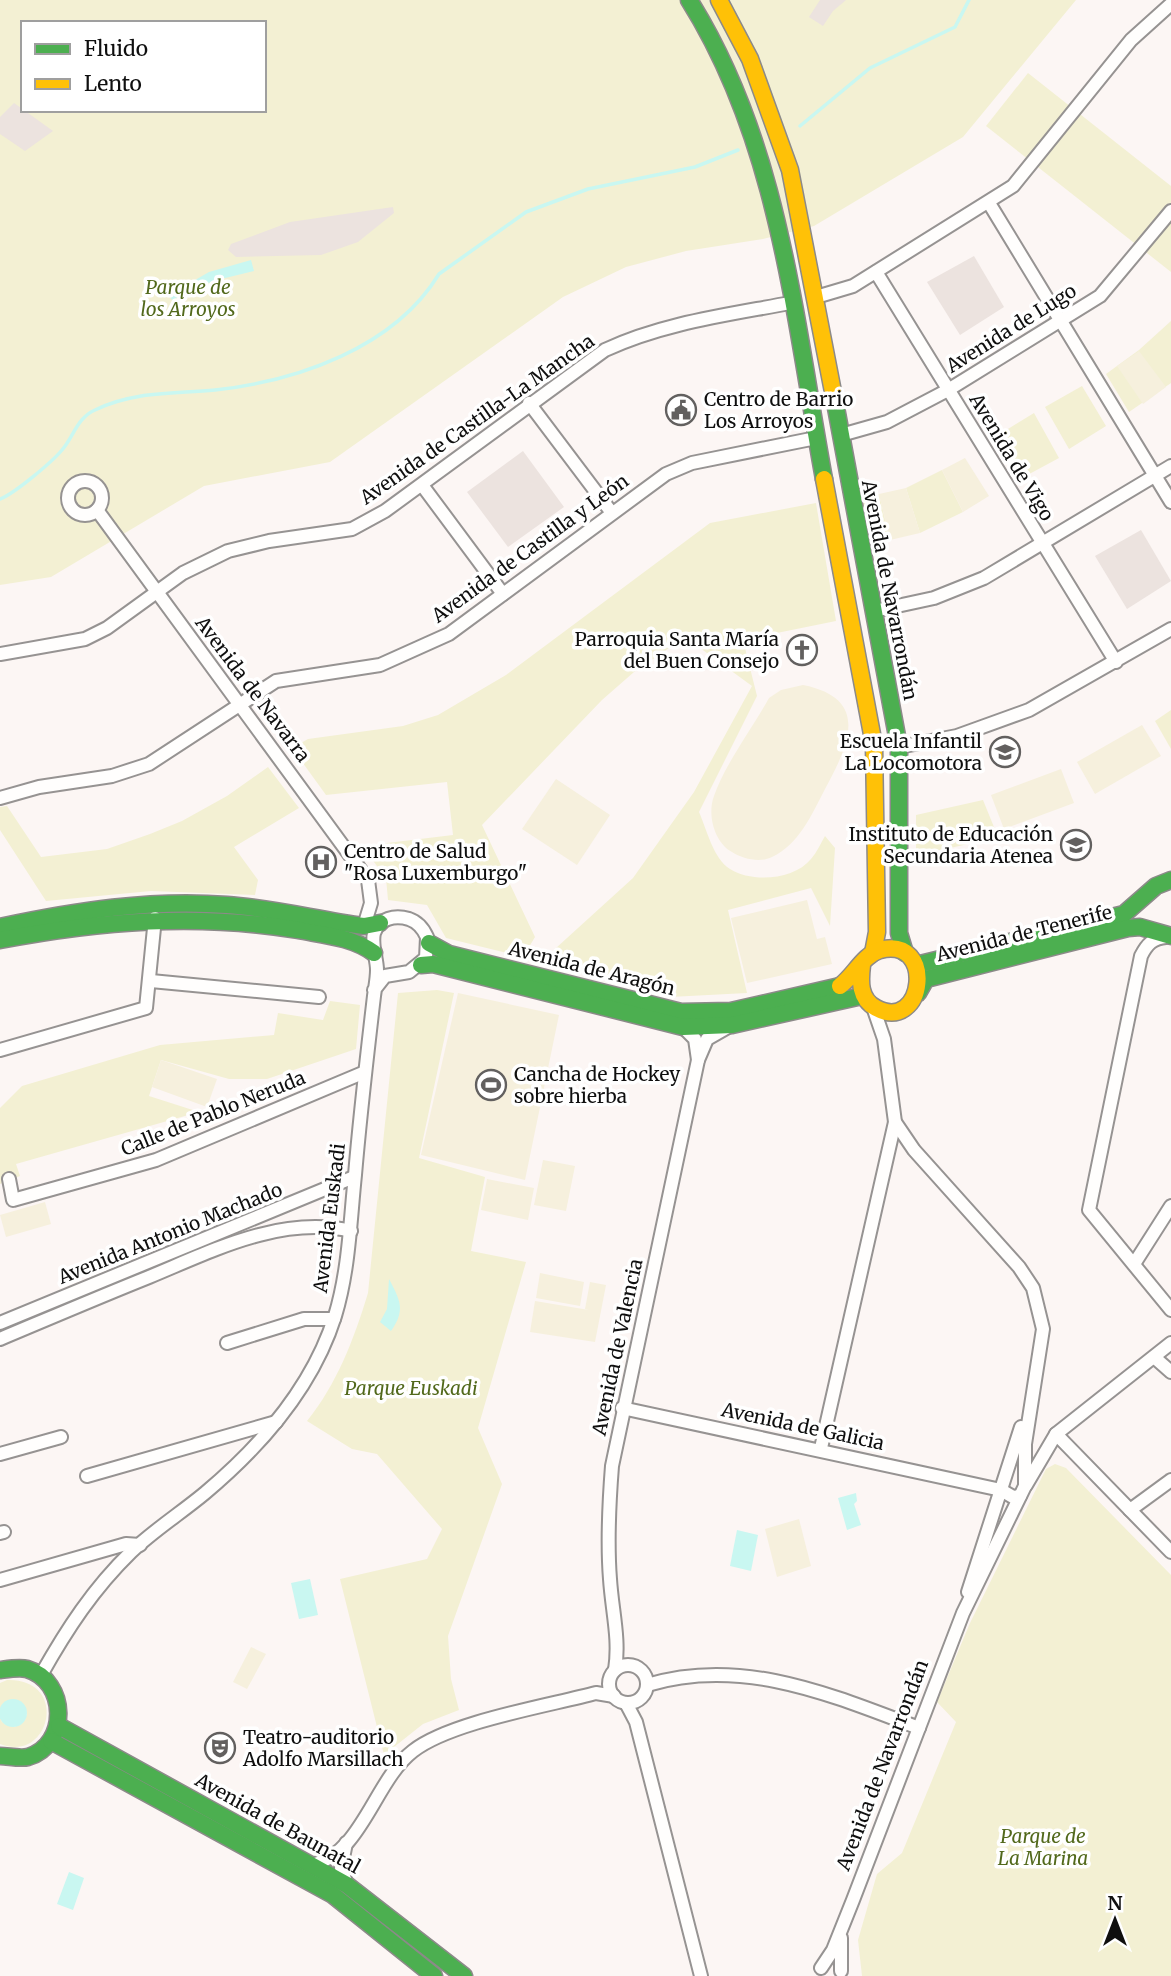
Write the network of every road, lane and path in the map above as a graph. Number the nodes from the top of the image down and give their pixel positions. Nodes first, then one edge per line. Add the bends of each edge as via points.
1 (689, 0) edge
2 (719, 0) edge
3 (1171, 4) edge
4 (989, 203) junction
5 (1171, 211) edge
6 (876, 272) junction
7 (816, 297) junction
8 (790, 303) junction
9 (1060, 321) junction
10 (948, 390) junction
11 (529, 403) junction
12 (840, 434) junction
13 (816, 438) junction
14 (1171, 466) edge
15 (1156, 476) junction
16 (422, 485) junction
17 (1171, 502) edge
18 (97, 510) dead end
19 (612, 513) junction
20 (1043, 545) junction
21 (159, 593) junction
22 (503, 594) junction
23 (873, 611) junction
24 (851, 616) junction
25 (1171, 629) edge
26 (0, 654) edge
27 (1115, 662) junction
28 (240, 705) junction
29 (898, 748) junction
30 (874, 751) junction
31 (0, 799) edge
32 (1171, 880) edge
33 (371, 894) junction
34 (1142, 901) junction
35 (397, 916) junction
36 (155, 918) junction
37 (372, 925) junction
38 (0, 927) edge
39 (1150, 930) junction
40 (1170, 936) edge
41 (0, 940) edge
42 (429, 943) junction
43 (375, 956) junction
44 (868, 959) junction
45 (911, 959) junction
46 (421, 965) junction
47 (399, 973) junction
48 (151, 981) junction
49 (374, 990) junction
50 (319, 997) dead end
51 (868, 1002) junction
52 (911, 1002) junction
53 (732, 1026) junction
54 (683, 1027) junction
55 (884, 1039) junction
56 (0, 1050) edge
57 (698, 1060) junction
58 (365, 1072) junction
59 (895, 1122) junction
60 (354, 1177) junction
61 (9, 1180) dead end
62 (294, 1203) junction
63 (1171, 1206) edge
64 (301, 1227) junction
65 (351, 1231) junction
66 (1133, 1264) junction
67 (1171, 1310) edge
68 (334, 1319) junction
69 (0, 1323) edge
70 (0, 1339) edge
71 (227, 1343) dead end
72 (1171, 1343) edge
73 (1154, 1357) junction
74 (1171, 1372) edge
75 (1037, 1376) junction
76 (622, 1408) junction
77 (276, 1422) junction
78 (1056, 1434) junction
79 (61, 1437) dead end
80 (821, 1448) junction
81 (0, 1454) edge
82 (1006, 1473) junction
83 (87, 1476) dead end
84 (1171, 1480) edge
85 (975, 1484) junction
86 (1023, 1487) junction
87 (1001, 1490) junction
88 (1130, 1510) junction
89 (140, 1545) junction
90 (1171, 1552) edge
91 (0, 1580) edge
92 (963, 1613) junction
93 (619, 1646) junction
94 (0, 1670) edge
95 (41, 1675) junction
96 (612, 1675) junction
97 (641, 1675) junction
98 (596, 1693) junction
99 (614, 1696) junction
100 (640, 1698) junction
101 (626, 1703) junction
102 (636, 1722) junction
103 (59, 1726) junction
104 (919, 1728) junction
105 (51, 1741) junction
106 (0, 1756) edge
107 (346, 1843) junction
108 (312, 1865) junction
109 (347, 1885) junction
110 (841, 1931) junction
111 (816, 1972) edge
112 (842, 1974) edge
113 (434, 1976) edge
114 (464, 1976) edge
115 (701, 1976) edge

1 - 8 main road via 749,120 767,178
2 - 7 main road, Avenida de Navarrondán via 750,59 790,170
3 - 4 street via 1131,40 1013,186
4 - 6 street
4 - 9 street
5 - 9 street, Avenida de Lugo via 1100,296
6 - 7 street via 838,292
6 - 10 street, Avenida de Vigo
7 - 8 main road
7 - 12 main road, Avenida de Navarrondán
8 - 11 street, Avenida de Castilla-La Mancha via 631,338 605,350
8 - 13 main road
9 - 10 street, Avenida de Lugo
9 - 15 street
10 - 12 street, Avenida de Lugo via 887,422
10 - 20 street, Avenida de Vigo
11 - 16 street, Avenida de Castilla-La Mancha
11 - 19 street
12 - 13 main road
12 - 23 main road, Avenida de Navarrondán
13 - 19 street, Avenida de Castilla y León via 692,463 666,474
13 - 24 main road
14 - 15 street
15 - 17 street
15 - 20 street
16 - 21 street, Avenida de Castilla-La Mancha via 352,529 228,551 183,573
16 - 22 street
18 - 21 street, Avenida de Navarra
19 - 22 street, Avenida de Castilla y León
20 - 23 street via 985,578 934,598
20 - 27 street, Avenida de Vigo
21 - 26 street, Avenida de Castilla-La Mancha via 85,639
21 - 28 street, Avenida de Navarra
22 - 28 street, Avenida de Castilla y León via 449,634 419,649 380,665 276,681
23 - 24 main road
23 - 29 main road, Avenida de Navarrondán
24 - 30 main road
25 - 27 street
27 - 29 street via 1029,710 957,736
28 - 31 street, Avenida de Castilla y León via 149,764
28 - 33 street, Avenida de Navarra via 345,846 368,880
29 - 30 main road
29 - 45 main road, Avenida de Navarrondán via 899,933
30 - 44 main road via 877,932
32 - 34 main road, Avenida de Tenerife via 1153,885
33 - 35 street via 386,913
33 - 37 street
34 - 39 main road via 1142,917
34 - 45 main road, Avenida de Tenerife via 1124,914
35 - 37 street
35 - 42 street via 417,923
36 - 41 main road via 55,928
36 - 43 main road via 261,922 363,944
36 - 48 street
37 - 38 main road via 261,908 178,903 68,911
37 - 43 street
39 - 40 main road
39 - 52 main road, Avenida de Tenerife via 1128,929 926,979
40 - 66 street via 1156,938 1141,956 1089,1210
42 - 44 main road, Avenida de Aragón via 449,954 681,1012 731,1011 837,988
42 - 46 street
43 - 47 street via 383,967
43 - 49 street, Avenida Euskadi
44 - 45 main road via 889,949
44 - 51 main road via 858,980
45 - 52 main road via 920,980
46 - 47 street
46 - 54 main road, Avenida de Aragón via 433,964
47 - 49 street via 386,976
48 - 50 street
48 - 56 street via 146,1008
49 - 58 street, Avenida Euskadi
51 - 52 main road via 889,1012
51 - 53 main road, Avenida de Aragón
51 - 55 street, Avenida de Navarrondán
52 - 55 street via 891,1019
53 - 54 main road, Avenida de Aragón
53 - 57 street via 707,1039
54 - 57 street via 695,1039
55 - 59 street, Avenida de Navarrondán
57 - 76 street, Avenida de Valencia
58 - 60 street, Avenida Euskadi
58 - 61 street, Calle de Pablo Neruda via 156,1160 13,1200
59 - 75 street, Avenida de Navarrondán via 1033,1288 1043,1329
59 - 80 street
60 - 62 street, Avenida Antonio Machado
60 - 65 street, Avenida Euskadi
62 - 64 street
62 - 69 street, Avenida Antonio Machado
63 - 66 street
64 - 65 street, Avenida Antonio Machado
64 - 70 street, Avenida Antonio Machado via 244,1238
65 - 68 street, Avenida Euskadi
66 - 67 street
68 - 71 street via 303,1319
68 - 77 street, Avenida Euskadi via 296,1398
72 - 73 street
73 - 74 street
73 - 78 street
75 - 82 street, Avenida de Navarrondán
75 - 86 street, Avenida de Navarrondán
76 - 80 street, Avenida de Galicia
76 - 93 street, Avenida de Valencia via 607,1523
77 - 83 street
77 - 89 street, Avenida Euskadi via 208,1491
78 - 86 street
78 - 88 street
79 - 81 street
80 - 85 street, Avenida de Galicia
82 - 85 street via 992,1483
82 - 86 street via 1013,1471
82 - 87 street, Avenida de Navarrondán
84 - 88 street
85 - 87 street, Avenida de Galicia
86 - 87 street, Avenida de Galicia via 1013,1497
86 - 92 street, Avenida de Navarrondán
87 - 92 street, Avenida de Navarrondán via 973,1568
88 - 90 street
89 - 91 street via 125,1545
89 - 95 street, Avenida Euskadi via 96,1589
92 - 104 street, Avenida de Navarrondán
93 - 96 street, Avenida de Valencia
93 - 97 street, Avenida de Valencia
94 - 95 main road via 26,1668
95 - 103 main road via 58,1698
96 - 97 street
96 - 98 street
96 - 99 street
97 - 100 street
97 - 104 street via 754,1675 829,1694
98 - 99 street
98 - 107 street via 439,1735 411,1752
99 - 101 street
100 - 101 street
100 - 102 street
101 - 102 street
102 - 115 street
103 - 105 main road
103 - 108 main road, Avenida de Baunatal
104 - 110 street, Avenida de Navarrondán
105 - 106 main road via 26,1758
105 - 113 main road, Avenida de Baunatal via 333,1895
107 - 108 street via 328,1861
107 - 109 street via 341,1868
108 - 109 main road, Avenida de Baunatal
109 - 114 main road, Avenida de Baunatal
110 - 111 street, Avenida de Navarrondán
110 - 112 street, Avenida de Navarrondán
111 - 112 street via 829,1967

